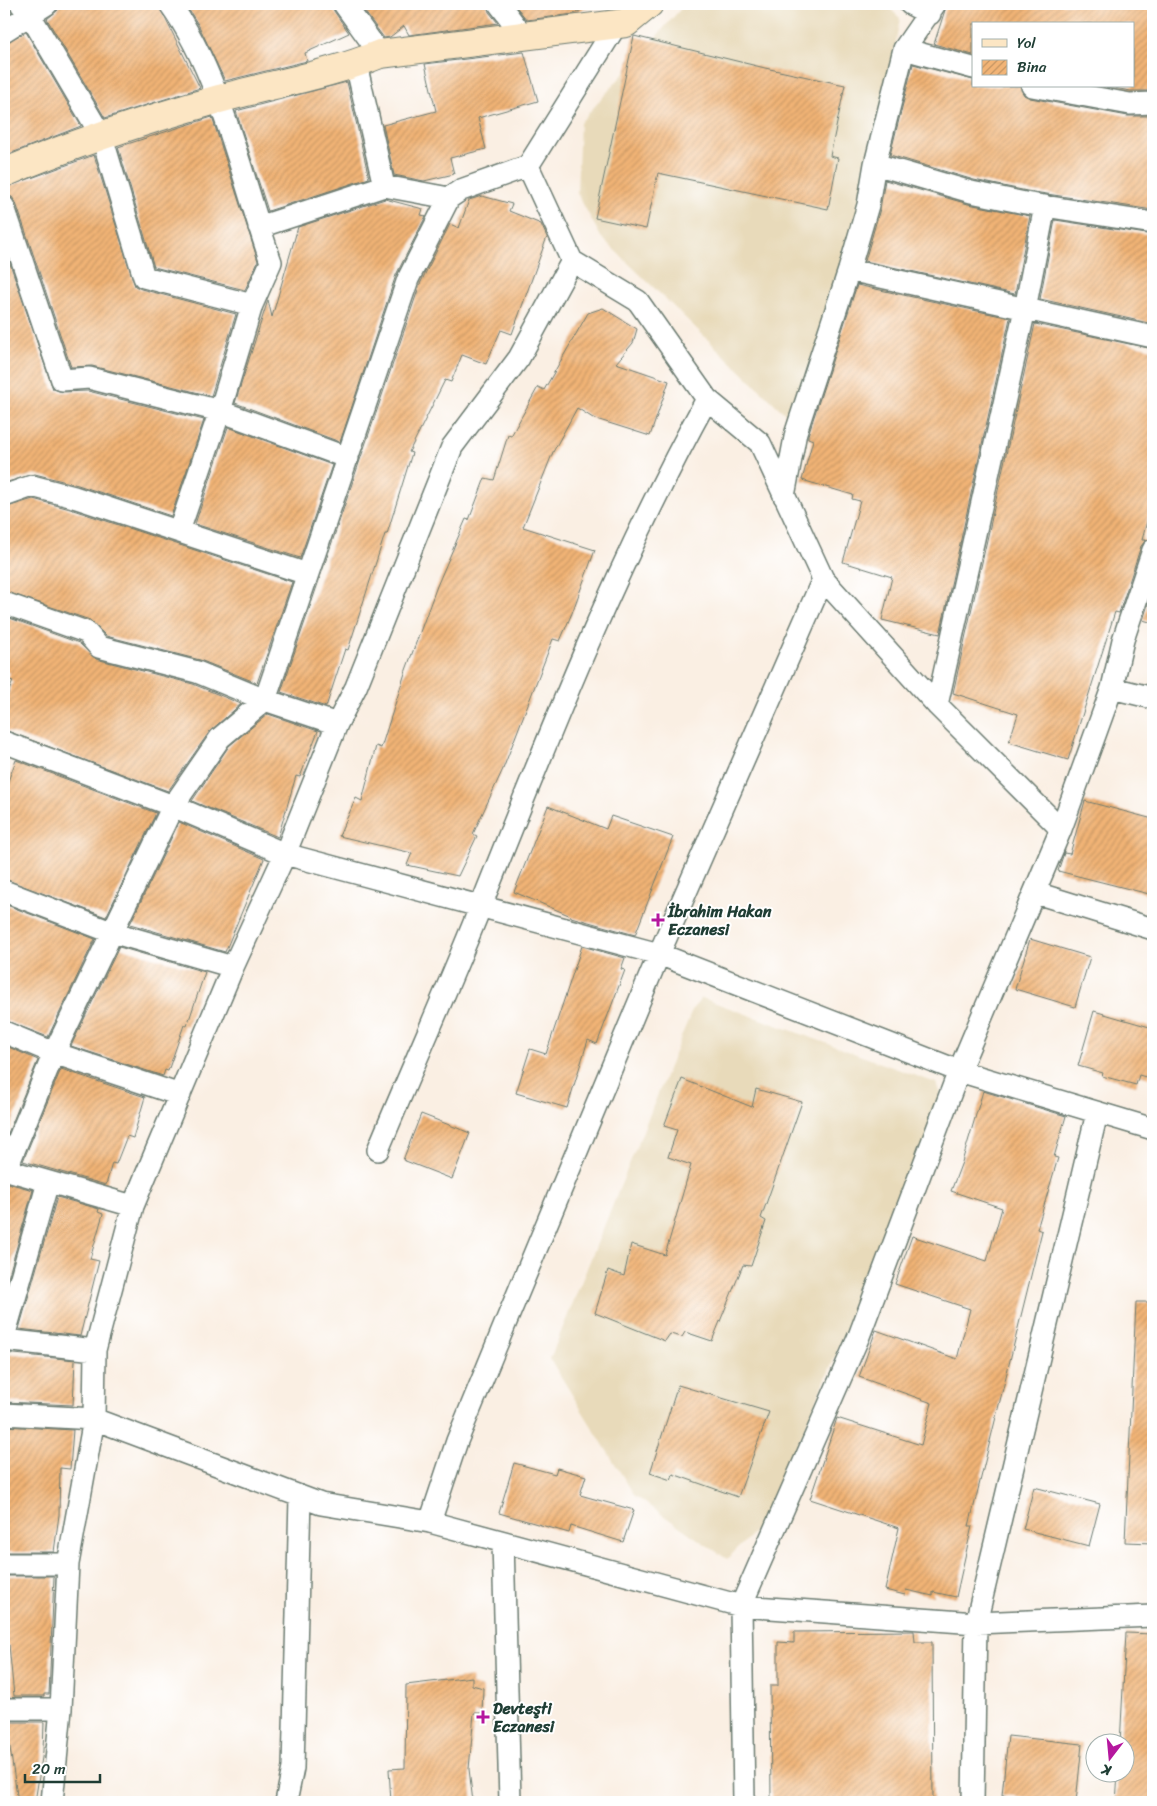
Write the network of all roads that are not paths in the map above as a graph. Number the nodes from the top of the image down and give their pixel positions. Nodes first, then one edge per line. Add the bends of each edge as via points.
1 (170, 4) edge
2 (344, 4) edge
3 (499, 4) edge
4 (649, 4) edge
5 (910, 4) edge
6 (32, 7) edge
7 (933, 9) edge
8 (617, 24) junction
9 (4, 31) edge
10 (524, 37) junction
11 (904, 49) junction
12 (368, 59) junction
13 (972, 68) edge
14 (1043, 88) edge
15 (218, 99) junction
16 (1153, 103) edge
17 (102, 137) junction
18 (875, 164) junction
19 (528, 166) junction
20 (4, 173) edge
21 (384, 186) junction
22 (449, 198) junction
23 (1045, 206) junction
24 (4, 207) edge
25 (1153, 223) edge
26 (259, 227) junction
27 (572, 261) junction
28 (849, 270) junction
29 (252, 305) junction
30 (1025, 309) junction
31 (1153, 336) edge
32 (707, 399) junction
33 (220, 411) junction
34 (348, 458) junction
35 (4, 496) edge
36 (784, 496) junction
37 (179, 531) junction
38 (1153, 550) edge
39 (307, 574) junction
40 (823, 579) junction
41 (4, 603) edge
42 (1112, 688) junction
43 (1153, 698) edge
44 (265, 700) junction
45 (936, 705) junction
46 (337, 724) junction
47 (4, 742) edge
48 (173, 806) junction
49 (1061, 829) junction
50 (285, 854) junction
51 (4, 890) edge
52 (1036, 893) junction
53 (481, 905) junction
54 (1153, 929) edge
55 (112, 932) junction
56 (659, 954) junction
57 (233, 967) junction
58 (4, 1032) edge
59 (54, 1053) junction
60 (959, 1071) junction
61 (180, 1095) junction
62 (1097, 1113) junction
63 (1153, 1128) edge
64 (378, 1150) dead end
65 (5, 1169) edge
66 (48, 1182) junction
67 (133, 1206) junction
68 (4, 1338) edge
69 (95, 1350) junction
70 (4, 1414) edge
71 (94, 1419) junction
72 (300, 1498) junction
73 (430, 1522) junction
74 (503, 1542) junction
75 (4, 1564) edge
76 (68, 1564) junction
77 (741, 1606) junction
78 (1153, 1616) edge
79 (976, 1623) junction
80 (4, 1709) edge
81 (61, 1709) junction
82 (52, 1802) edge
83 (286, 1802) edge
84 (510, 1802) edge
85 (744, 1802) edge
86 (973, 1802) edge

1 - 15 street via 183,22
2 - 12 street
3 - 10 street
4 - 8 street via 626,23
5 - 7 street
6 - 9 street
6 - 17 street
7 - 11 street
8 - 10 street
8 - 19 street
10 - 12 street
11 - 13 street
11 - 18 street
12 - 15 street
12 - 21 street
14 - 16 street via 1130,104
15 - 17 street
15 - 26 street
17 - 20 street via 42,156
17 - 29 street via 144,277
18 - 23 street via 971,192
18 - 28 street via 868,205
19 - 22 street via 461,190
19 - 27 street
21 - 22 street
21 - 26 street
22 - 34 street via 408,279
23 - 25 street
23 - 30 street
24 - 33 street via 62,380 89,378
26 - 29 street via 270,262
27 - 32 street via 638,301
27 - 46 street via 519,358 452,447 356,687
28 - 30 street
28 - 36 street via 796,432
29 - 33 street
30 - 31 street
30 - 45 street
32 - 36 street via 760,443
32 - 53 street via 664,478 560,709
33 - 34 street
33 - 37 street
34 - 39 street
35 - 37 street via 32,486
36 - 40 street
37 - 39 street
38 - 42 street via 1123,640
39 - 44 street
40 - 45 street
40 - 56 street
41 - 44 street via 86,632 99,647 197,672
42 - 43 street
42 - 49 street
44 - 46 street
44 - 48 street via 220,738
45 - 49 street
46 - 50 street
47 - 48 street
48 - 50 street
48 - 55 street
49 - 52 street
50 - 53 street
50 - 57 street
51 - 55 street
52 - 54 street
52 - 60 street
53 - 56 street
53 - 64 street
55 - 57 street
55 - 59 street
56 - 60 street
56 - 73 street via 461,1432
57 - 61 street
58 - 59 street
59 - 61 street
59 - 65 street
60 - 62 street
60 - 77 street via 859,1336
61 - 67 street
62 - 63 street
62 - 79 street
65 - 66 street
66 - 67 street
66 - 68 street
67 - 69 street
68 - 69 street
69 - 71 street
70 - 71 street
71 - 72 street
71 - 76 street
72 - 73 street
72 - 83 street via 293,1768
73 - 74 street
74 - 77 street
74 - 84 street
75 - 76 street
76 - 81 street
77 - 79 street
77 - 85 street
78 - 79 street
79 - 86 street
80 - 81 street
81 - 82 street

